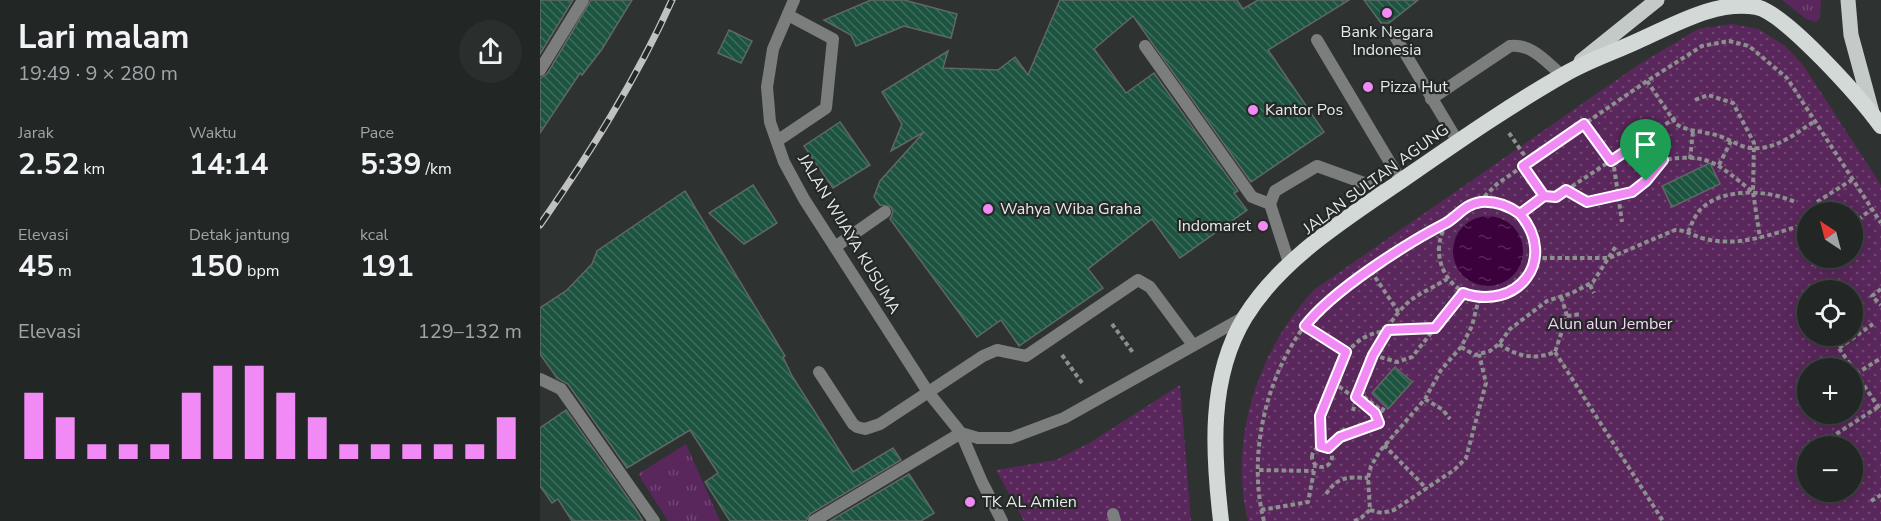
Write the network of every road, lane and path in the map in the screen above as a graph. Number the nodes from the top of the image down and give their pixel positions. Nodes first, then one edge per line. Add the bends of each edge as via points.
1 (583, 0) edge
2 (794, 0) edge
3 (1657, 0) edge
4 (1848, 0) edge
5 (788, 15) junction
6 (1393, 33) dead end
7 (1317, 40) dead end
8 (1145, 46) dead end
9 (540, 70) edge
10 (1565, 74) junction
11 (1647, 81) junction
12 (1431, 99) junction
13 (1695, 100) dead end
14 (1497, 116) junction
15 (1678, 116) dead end
16 (1673, 120) junction
17 (1815, 121) junction
18 (1877, 121) edge
19 (1584, 124) junction
20 (1693, 131) junction
21 (1648, 136) junction
22 (777, 141) junction
23 (1731, 141) junction
24 (1458, 142) junction
25 (1755, 148) junction
26 (1690, 159) junction
27 (1663, 160) junction
28 (1611, 161) junction
29 (1529, 162) junction
30 (1719, 165) junction
31 (1523, 166) junction
32 (1853, 179) junction
33 (1401, 181) junction
34 (1566, 190) junction
35 (1386, 192) junction
36 (1753, 192) junction
37 (1544, 196) junction
38 (1620, 196) junction
39 (1479, 202) junction
40 (1796, 202) dead end
41 (1817, 202) dead end
42 (1270, 204) junction
43 (1872, 209) junction
44 (885, 212) dead end
45 (1520, 214) junction
46 (1863, 216) edge
47 (1448, 222) junction
48 (1622, 222) dead end
49 (1881, 223) edge
50 (1797, 227) edge
51 (1688, 232) junction
52 (1760, 238) junction
53 (1616, 246) dead end
54 (835, 247) junction
55 (1535, 258) junction
56 (1609, 258) junction
57 (1290, 266) junction
58 (1371, 271) junction
59 (1448, 279) junction
60 (1590, 285) junction
61 (1881, 289) edge
62 (1463, 293) junction
63 (1594, 293) dead end
64 (1561, 296) junction
65 (1479, 298) junction
66 (1099, 305) junction
67 (1881, 306) edge
68 (1399, 313) junction
69 (1581, 314) dead end
70 (1246, 316) junction
71 (1567, 316) junction
72 (1873, 324) dead end
73 (1305, 326) junction
74 (1435, 328) junction
75 (1388, 330) junction
76 (1051, 339) junction
77 (1499, 344) junction
78 (1193, 345) junction
79 (1461, 348) junction
80 (1839, 348) joint
81 (1346, 352) junction
82 (1555, 352) junction
83 (1479, 354) junction
84 (1373, 355) junction
85 (1846, 358) edge
86 (1881, 358) edge
87 (1863, 370) edge
88 (1147, 371) junction
89 (819, 372) dead end
90 (540, 379) edge
91 (1333, 382) junction
92 (1863, 383) edge
93 (928, 392) junction
94 (1357, 395) junction
95 (1425, 399) junction
96 (1095, 401) junction
97 (1385, 406) dead end
98 (1880, 408) edge
99 (1353, 411) dead end
100 (1450, 419) dead end
101 (1345, 428) dead end
102 (961, 433) junction
103 (1833, 436) edge
104 (1340, 437) junction
105 (1321, 446) junction
106 (1384, 446) junction
107 (1328, 448) junction
108 (1316, 466) junction
109 (1258, 470) junction
110 (1314, 471) junction
111 (1368, 478) junction
112 (1427, 489) junction
113 (1326, 494) dead end
114 (1881, 495) edge
115 (1871, 501) dead end
116 (1262, 510) junction
117 (1370, 510) junction
118 (654, 521) edge
119 (814, 521) edge
120 (1002, 521) edge
121 (1221, 521) edge
122 (1264, 521) edge
123 (1354, 521) edge
124 (1664, 521) edge

1 - 9 street
2 - 5 street, JALAN WIJAYA KUSUMA
3 - 10 main road
4 - 18 main road via 1851,35
5 - 22 street, JALAN WIJAYA KUSUMA via 773,49 767,87 770,122
5 - 22 street via 833,39 826,108
6 - 12 street
7 - 33 street
8 - 42 street via 1252,196
10 - 12 street via 1532,50 1510,46
10 - 14 highway, JALAN SULTAN AGUNG
10 - 18 highway, JALAN SULTAN AGUNG via 1714,9 1757,7 1787,24
11 - 16 path
11 - 17 path via 1702,46 1729,41 1749,46 1770,62 1787,78
11 - 19 path
12 - 24 street
13 - 25 path via 1708,95 1733,103
14 - 24 highway, JALAN SULTAN AGUNG
14 - 29 path
15 - 16 path
16 - 20 path
16 - 21 path
17 - 25 path via 1781,143
17 - 32 path
19 - 28 path
19 - 29 path
20 - 23 path
20 - 26 path
21 - 27 path
21 - 28 path
22 - 54 street, JALAN WIJAYA KUSUMA via 804,199
23 - 25 path
23 - 30 path
24 - 33 highway, JALAN SULTAN AGUNG
25 - 36 path
26 - 27 path
26 - 30 path via 1709,159
27 - 38 path via 1640,188
28 - 34 path
28 - 38 path
29 - 31 path
30 - 36 path
31 - 37 path
31 - 39 path
32 - 41 path
32 - 43 path
33 - 35 highway, JALAN SULTAN AGUNG
34 - 37 path via 1556,197
34 - 38 path via 1587,202
35 - 42 street via 1317,166 1275,191
35 - 57 highway, JALAN SULTAN AGUNG via 1352,214
36 - 40 path
36 - 51 path via 1720,197 1705,205
36 - 52 path
37 - 45 path
38 - 48 path
39 - 45 path via 1497,202
39 - 47 path via 1461,210
42 - 57 street
43 - 46 path
43 - 49 path
44 - 54 street
45 - 55 path via 1535,239
47 - 58 path via 1426,232
47 - 59 path via 1439,243 1439,261
50 - 52 path
51 - 52 path via 1708,240
51 - 56 path via 1666,232
53 - 56 path
54 - 93 street, JALAN WIJAYA KUSUMA
55 - 56 path
55 - 65 path via 1528,277 1515,290 1498,297
56 - 60 path
57 - 70 highway, JALAN SULTAN AGUNG
58 - 68 path
58 - 73 path via 1325,303
59 - 62 path
59 - 68 path via 1411,300
60 - 63 path
60 - 64 path
61 - 67 path via 1872,296
62 - 65 path
62 - 74 path
64 - 71 path
64 - 77 path via 1535,308
65 - 79 path
66 - 76 street
66 - 78 street via 1134,281 1144,281
66 - 88 path
68 - 75 path
69 - 71 path
70 - 78 street
70 - 121 highway, JALAN SULTAN AGUNG via 1232,342 1215,412
71 - 82 path
72 - 80 path
73 - 81 path
73 - 109 path via 1287,355 1261,423
74 - 75 path
74 - 84 path via 1412,357 1402,362
75 - 81 path via 1354,342
75 - 84 path
76 - 93 street via 1026,356 997,350 983,356
76 - 96 path
77 - 82 path via 1511,352 1535,357
77 - 83 path
78 - 88 street
79 - 83 path
79 - 95 path via 1441,370
80 - 85 path
81 - 91 path
82 - 124 path
83 - 112 path via 1486,383 1466,459
84 - 94 path
86 - 87 path
88 - 96 street
89 - 93 street via 856,427 865,429 880,424
90 - 118 street via 561,389
91 - 94 path
91 - 105 path via 1320,416
92 - 98 path
93 - 102 street, JALAN WIJAYA KUSUMA
94 - 97 path via 1382,411
94 - 99 path
94 - 104 path via 1380,421
95 - 100 path
95 - 106 path
96 - 102 street via 1064,418 1011,438 978,438
98 - 103 path
101 - 104 path
102 - 119 street
102 - 120 street, JALAN WIJAYA KUSUMA
104 - 107 path
105 - 107 path
105 - 108 path via 1312,454
106 - 111 path
106 - 112 path
107 - 108 path via 1332,453 1328,465
108 - 110 path
109 - 110 path
109 - 116 path
110 - 116 path via 1308,502
111 - 113 path via 1341,478
111 - 117 path
112 - 117 path via 1394,510
114 - 115 path
116 - 122 path
117 - 123 path

